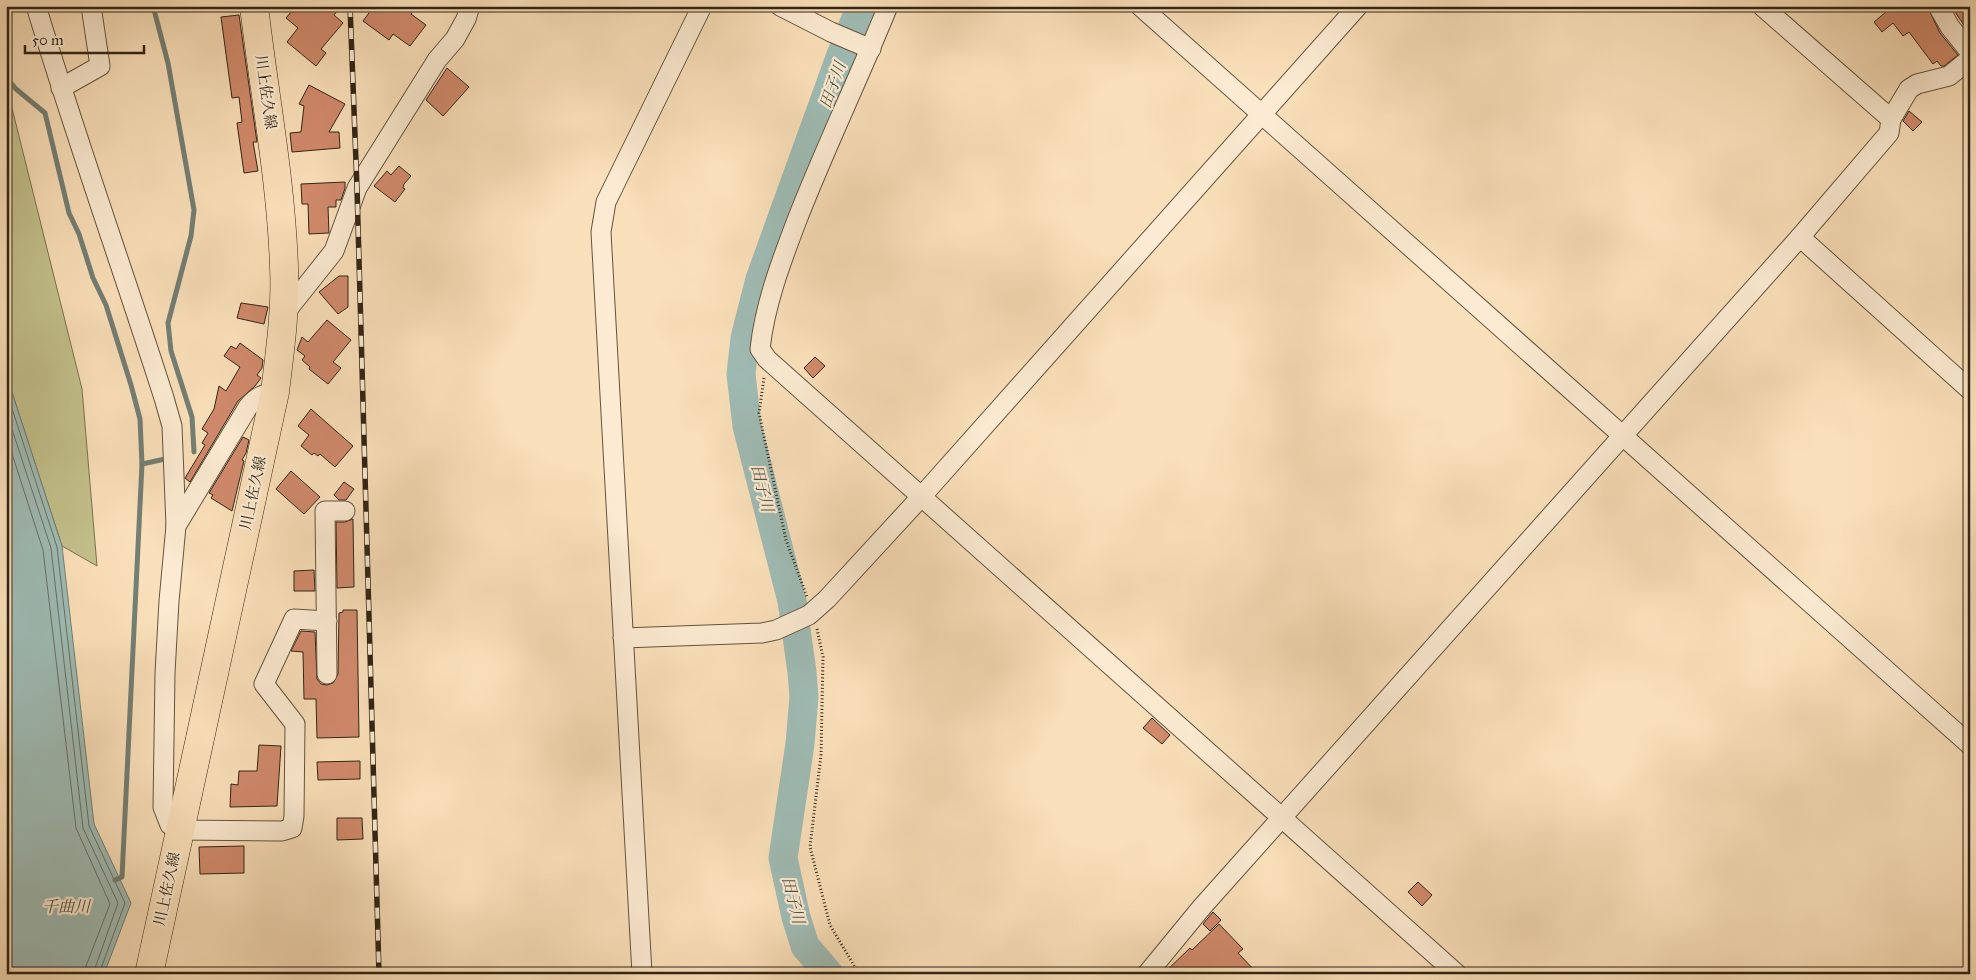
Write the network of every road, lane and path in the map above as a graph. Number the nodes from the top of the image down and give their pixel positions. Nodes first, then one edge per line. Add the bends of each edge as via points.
1 (36, 6) edge
2 (91, 6) edge
3 (254, 6) edge
4 (470, 6) edge
5 (702, 6) edge
6 (780, 6) edge
7 (888, 6) edge
8 (1140, 6) edge
9 (1358, 6) edge
10 (1762, 6) edge
11 (1939, 7) edge
12 (866, 47) junction
13 (1970, 52) edge
14 (1970, 59) edge
15 (61, 88) junction
16 (1261, 114) junction
17 (1891, 119) junction
18 (1800, 237) junction
19 (284, 314) junction
20 (767, 359) junction
21 (1970, 390) edge
22 (275, 392) junction
23 (1624, 435) junction
24 (921, 497) junction
25 (344, 510) dead end
26 (176, 526) junction
27 (811, 613) junction
28 (327, 621) junction
29 (623, 638) junction
30 (327, 674) dead end
31 (1970, 745) edge
32 (1282, 817) junction
33 (180, 830) junction
34 (149, 974) edge
35 (642, 974) edge
36 (859, 974) edge
37 (1147, 974) edge
38 (1457, 974) edge

1 - 15 street
2 - 15 street via 100,66
3 - 19 main road, 川上佐久線 via 279,186
4 - 19 street via 455,39 437,60 357,188 334,251
5 - 29 street via 606,202 601,232
6 - 12 street
7 - 12 street
8 - 16 street
9 - 16 street
10 - 17 street
11 - 13 street
12 - 20 street via 771,292 760,348
14 - 17 street via 1949,76 1909,89
15 - 26 street via 172,426
16 - 23 street
16 - 24 street
17 - 18 street via 1889,133
18 - 21 street
18 - 23 street
19 - 22 main road, 川上佐久線
20 - 24 street
20 - 27 path via 759,413 786,540
22 - 26 street via 255,399 248,407
22 - 33 main road, 川上佐久線
23 - 31 street
23 - 32 street
24 - 27 street
24 - 32 street
25 - 28 street via 325,511
26 - 33 street via 165,673 163,807 170,824
27 - 29 street via 776,630 762,632
27 - 36 path via 823,657 821,755 810,847 830,925
28 - 30 street
28 - 33 street via 294,619 264,684 295,724 292,828 282,831
29 - 35 street
32 - 37 street via 1202,906
32 - 38 street
33 - 34 main road, 川上佐久線

